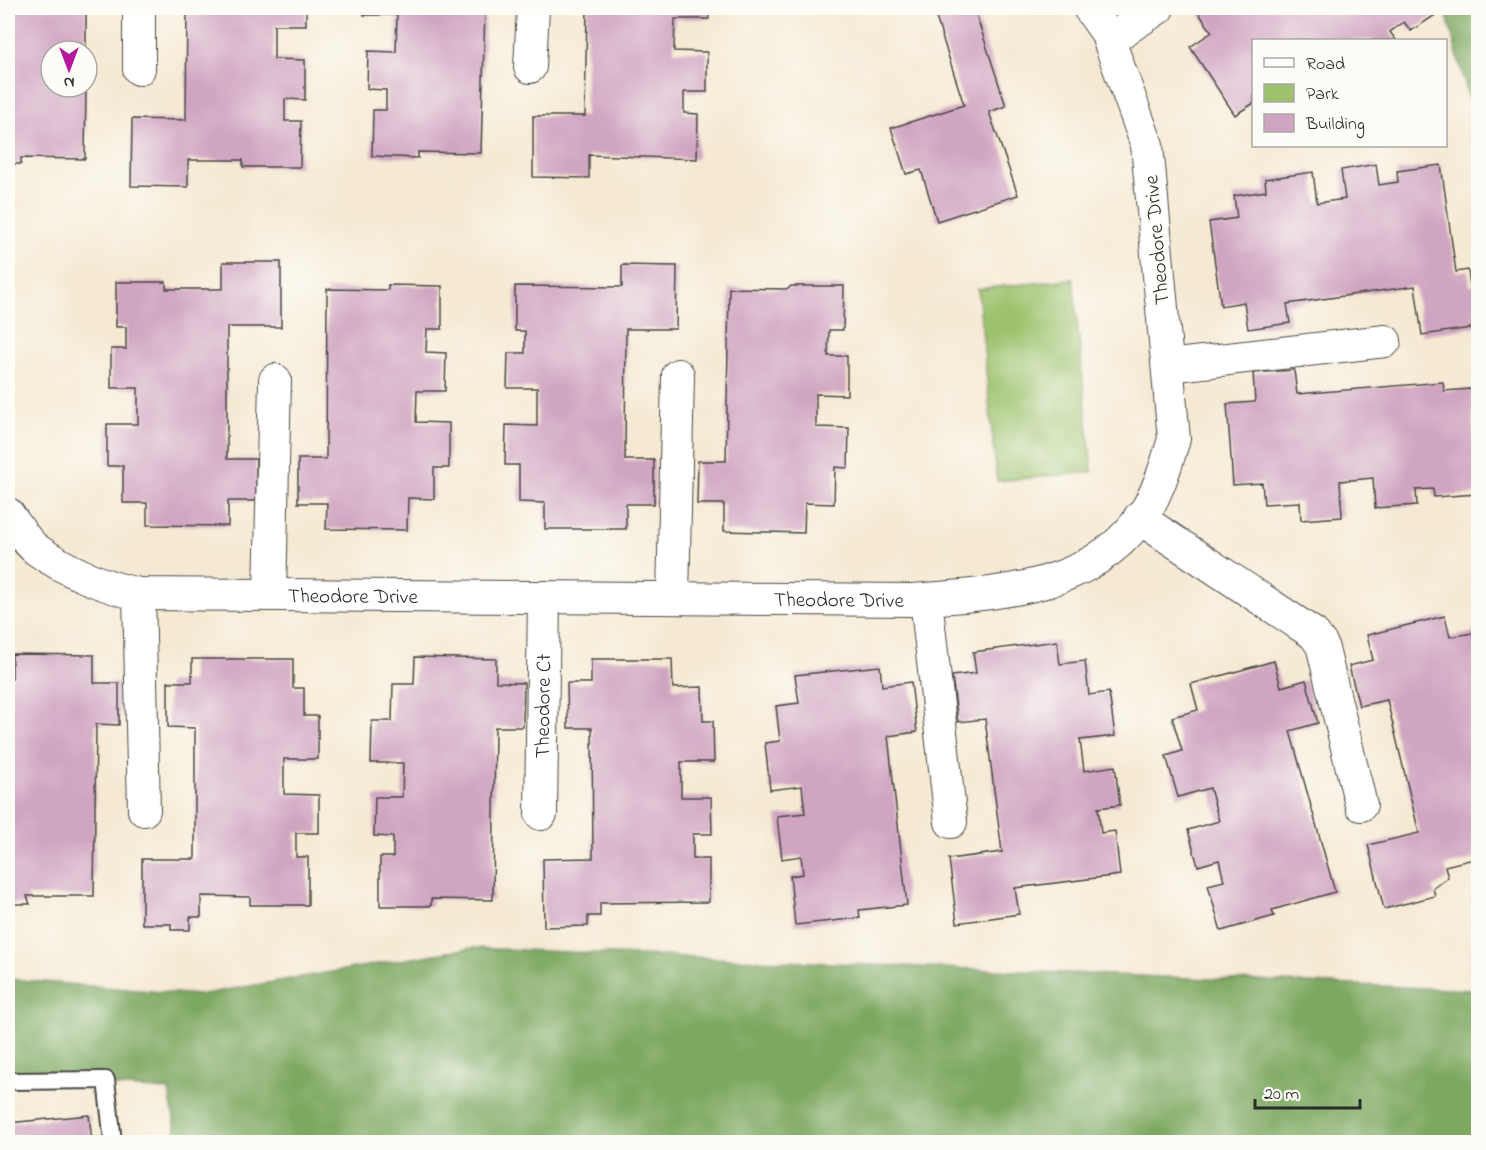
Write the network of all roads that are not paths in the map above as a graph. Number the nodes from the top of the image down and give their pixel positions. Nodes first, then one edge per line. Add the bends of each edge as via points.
1 (139, 8) edge
2 (533, 8) edge
3 (1089, 8) edge
4 (1158, 8) edge
5 (1109, 40) junction
6 (530, 67) dead end
7 (139, 69) dead end
8 (1385, 341) dead end
9 (1168, 366) junction
10 (678, 375) dead end
11 (274, 380) dead end
12 (8, 514) edge
13 (1138, 518) junction
14 (139, 594) junction
15 (270, 595) junction
16 (544, 597) junction
17 (673, 598) junction
18 (926, 599) junction
19 (1361, 805) dead end
20 (144, 810) dead end
21 (541, 814) dead end
22 (951, 822) dead end
23 (8, 1081) edge
24 (113, 1143) edge

1 - 7 street
2 - 6 street
3 - 5 street, Theodore Drive
4 - 5 street
5 - 9 street, Theodore Drive via 1147,145
8 - 9 street
9 - 13 street, Theodore Drive via 1174,439 1164,472
10 - 17 street
11 - 15 street
12 - 14 street, Theodore Drive via 35,549 69,569 116,589
13 - 18 street, Theodore Drive via 1124,536 1090,565 999,593
13 - 19 street via 1314,634 1322,645
14 - 15 street, Theodore Drive
14 - 20 street
15 - 16 street, Theodore Drive
16 - 17 street, Theodore Drive
16 - 21 street, Theodore Ct
17 - 18 street, Theodore Drive
18 - 22 street
23 - 24 lane via 106,1080

